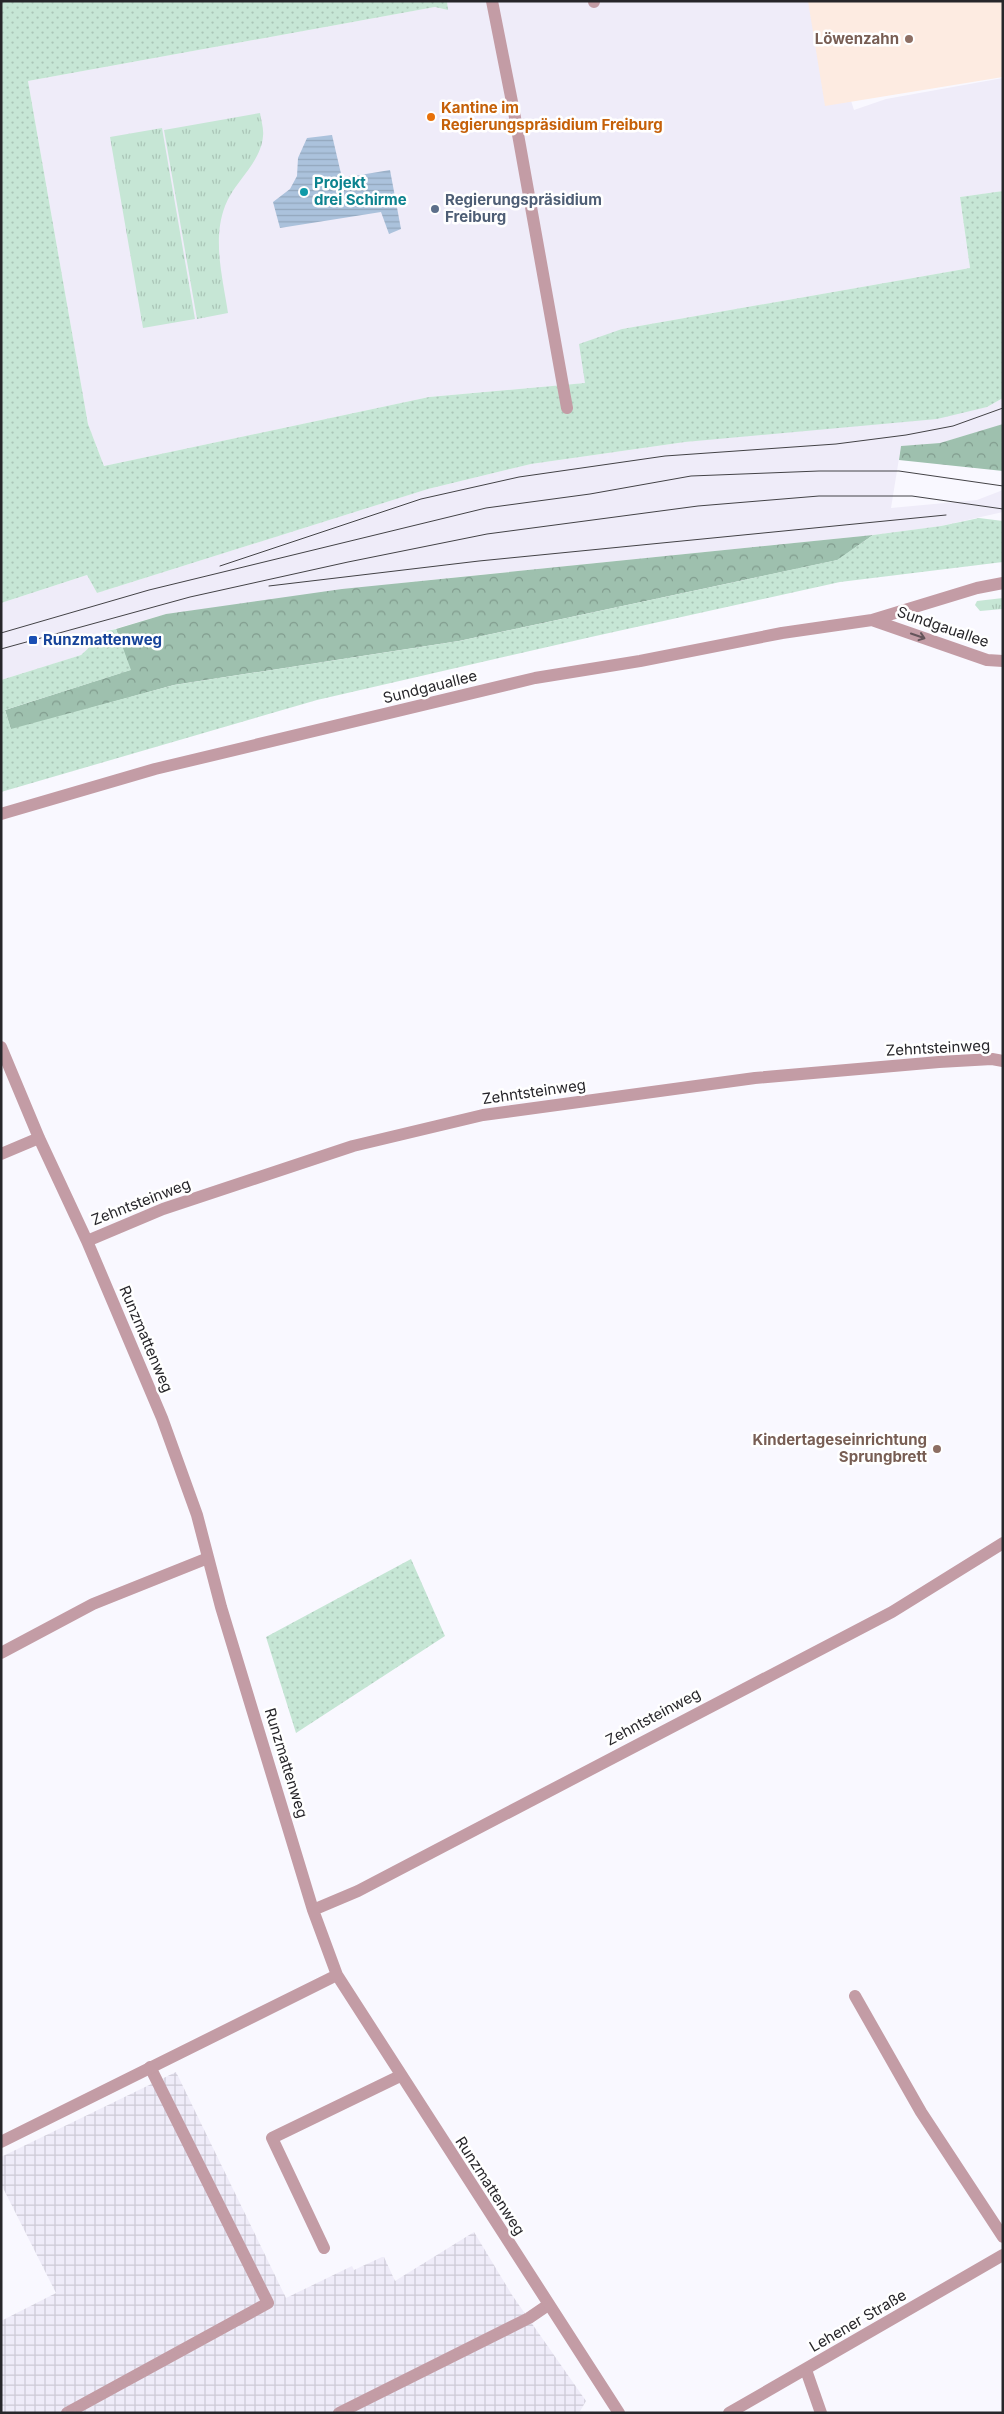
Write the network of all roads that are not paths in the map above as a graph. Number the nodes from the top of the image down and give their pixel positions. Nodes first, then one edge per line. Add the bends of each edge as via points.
1 (492, 1) edge
2 (567, 408) dead end
3 (1003, 583) edge
4 (872, 620) junction
5 (1003, 661) edge
6 (1, 814) edge
7 (1, 1047) edge
8 (1003, 1061) edge
9 (39, 1138) junction
10 (1, 1154) edge
11 (87, 1241) junction
12 (1003, 1543) edge
13 (208, 1558) junction
14 (1, 1652) edge
15 (313, 1910) junction
16 (337, 1975) junction
17 (855, 1996) dead end
18 (150, 2066) junction
19 (400, 2076) junction
20 (1, 2142) edge
21 (1003, 2237) edge
22 (324, 2248) dead end
23 (1003, 2255) edge
24 (548, 2305) junction
25 (806, 2370) junction
26 (67, 2413) edge
27 (339, 2413) edge
28 (619, 2413) edge
29 (729, 2413) edge
30 (821, 2413) edge

1 - 2 street
3 - 4 street, Sundgauallee
4 -> 5 street, Sundgauallee via 987,660
4 - 6 street, Sundgauallee via 535,678 155,769
7 - 9 street, Runzmattenweg
8 - 11 street, Zehntsteinweg via 939,1062 755,1078 483,1115 353,1146 163,1208
9 - 10 street
9 - 11 street, Runzmattenweg
11 - 13 street, Runzmattenweg via 162,1418 197,1515
12 - 15 street, Zehntsteinweg via 892,1612 358,1891
13 - 14 street via 93,1604
13 - 15 street, Runzmattenweg
15 - 16 street, Runzmattenweg
16 - 18 street
16 - 19 street, Runzmattenweg
17 - 21 street via 921,2112
18 - 20 street
18 - 26 street via 268,2303
19 - 22 street via 272,2138
19 - 24 street, Runzmattenweg
23 - 25 street, Lehener Straße
24 - 27 street
24 - 28 street, Runzmattenweg
25 - 29 street, Lehener Straße
25 - 30 street

